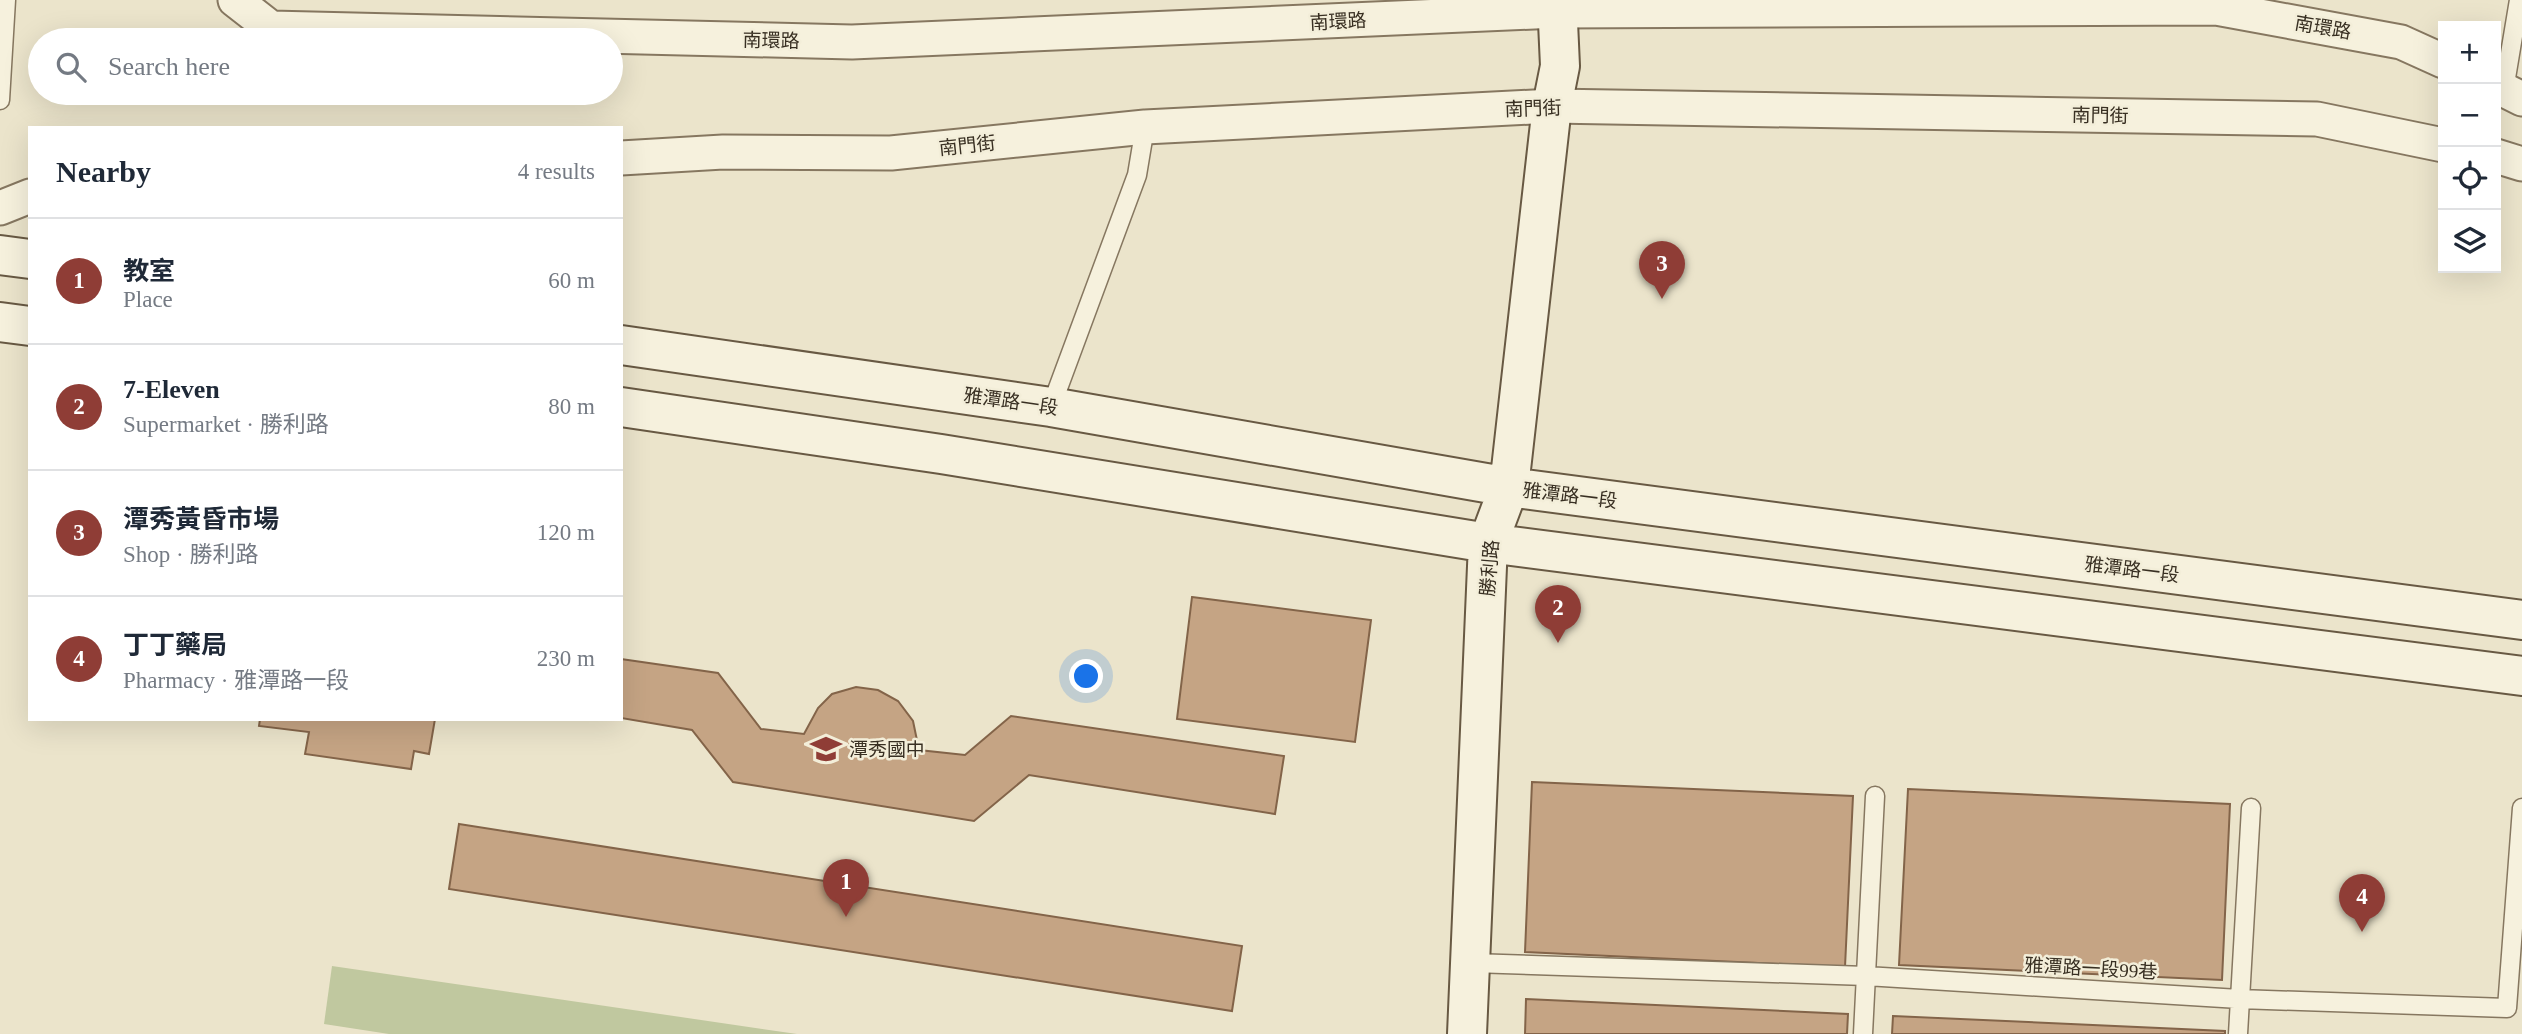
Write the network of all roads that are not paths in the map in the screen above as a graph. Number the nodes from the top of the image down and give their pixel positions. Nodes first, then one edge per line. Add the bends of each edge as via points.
1 (6, 0) edge
2 (235, 0) edge
3 (2519, 0) edge
4 (2217, 4) edge
5 (1556, 5) edge
6 (271, 28) edge
7 (623, 36) edge
8 (2438, 59) edge
9 (2507, 91) edge
10 (0, 100) edge
11 (1552, 106) junction
12 (1145, 127) junction
13 (2438, 144) edge
14 (623, 158) edge
15 (2501, 158) edge
16 (2522, 164) edge
17 (28, 198) edge
18 (0, 208) edge
19 (0, 255) edge
20 (28, 259) edge
21 (0, 322) edge
22 (28, 326) edge
23 (623, 345) edge
24 (623, 407) edge
25 (1051, 407) junction
26 (1509, 487) junction
27 (1488, 542) junction
28 (2522, 620) edge
29 (2522, 676) edge
30 (1875, 796) dead end
31 (2251, 807) dead end
32 (2522, 808) edge
33 (1472, 963) junction
34 (1866, 976) junction
35 (2239, 999) junction
36 (2514, 1009) edge
37 (1467, 1034) edge
38 (1863, 1034) edge
39 (2238, 1034) edge

1 - 10 lane
2 - 6 street, 南環路
3 - 9 lane
4 - 5 street, 南環路
4 - 8 street, 南環路 via 2401,42
5 - 7 street, 南環路 via 852,42
5 - 11 street, 勝利路 via 1560,66
11 - 12 street, 南門街
11 - 13 street, 南門街 via 2317,119
11 - 26 street, 勝利路
12 - 14 street, 南門街 via 891,153 723,152
12 - 25 lane via 1138,175
15 - 16 street
17 - 18 street
19 - 20 street
21 - 22 street
23 - 25 street, 雅潭路一段
24 - 27 street
25 - 26 street, 雅潭路一段
26 - 27 street, 勝利路
26 - 28 street, 雅潭路一段
27 - 29 street
27 - 33 street, 勝利路
30 - 34 lane
31 - 35 lane
32 - 36 lane, 雅潭路一段99巷
33 - 34 lane, 雅潭路一段99巷
33 - 37 street, 勝利路
34 - 35 lane, 雅潭路一段99巷
34 - 38 lane
35 - 36 lane, 雅潭路一段99巷
35 - 39 lane

